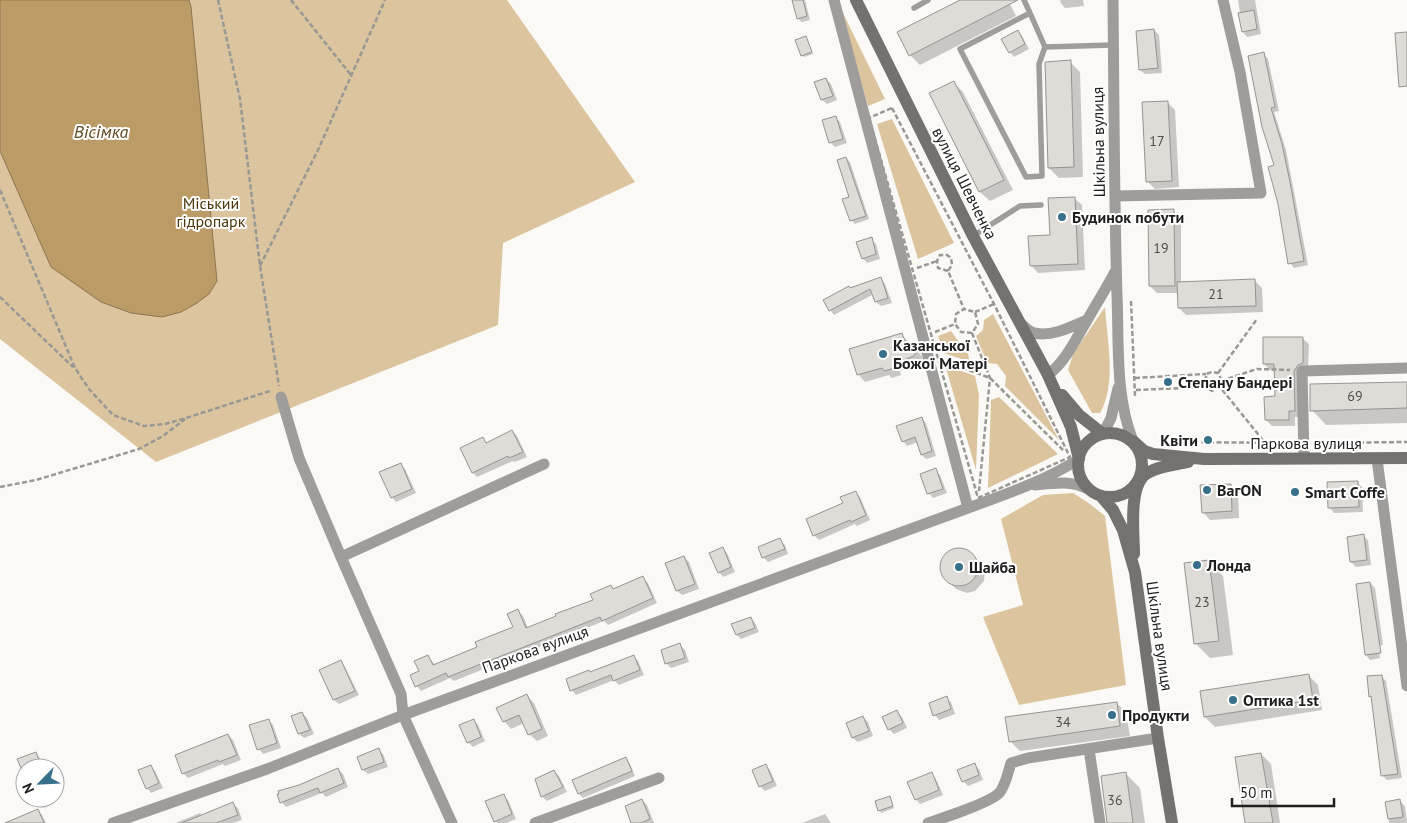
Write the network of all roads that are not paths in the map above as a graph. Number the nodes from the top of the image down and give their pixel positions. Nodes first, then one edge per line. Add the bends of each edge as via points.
1 (834, 0) edge
2 (856, 0) edge
3 (928, 0) edge
4 (1024, 0) edge
5 (1113, 0) edge
6 (1223, 0) edge
7 (914, 8) dead end
8 (1030, 13) junction
9 (1114, 46) junction
10 (1045, 47) junction
11 (1115, 196) junction
12 (1040, 205) dead end
13 (973, 236) junction
14 (1116, 268) junction
15 (1087, 320) junction
16 (1018, 321) junction
17 (1407, 368) edge
18 (1120, 374) junction
19 (1049, 377) junction
20 (280, 392) road end
21 (1103, 434) junction
22 (1133, 442) junction
23 (1074, 458) junction
24 (1304, 458) junction
25 (1407, 458) edge
26 (1204, 459) junction
27 (1377, 459) junction
28 (544, 464) dead end
29 (1138, 482) junction
30 (1025, 486) junction
31 (1088, 489) junction
32 (1101, 496) junction
33 (968, 508) junction
34 (341, 557) junction
35 (1135, 572) junction
36 (1407, 686) edge
37 (403, 715) junction
38 (1158, 738) junction
39 (1089, 749) junction
40 (659, 778) dead end
41 (113, 823) edge
42 (452, 823) edge
43 (535, 823) edge
44 (928, 823) edge
45 (1100, 823) edge
46 (1172, 823) edge

1 - 33 street
2 - 13 main road, вулиця Шевченка
3 - 7 lane
4 - 8 lane
5 - 9 street, Шкільна вулиця
6 - 11 street via 1240,72 1261,193
8 - 10 lane
8 - 10 lane via 960,50 1026,177 1042,176 1039,64
9 - 10 lane
9 - 11 street, Шкільна вулиця
11 - 14 street, Шкільна вулиця
12 - 13 lane via 1020,206
13 - 16 main road, вулиця Шевченка
14 - 15 street
14 - 18 street, Шкільна вулиця
15 - 16 street via 1049,334 1032,333
15 - 19 street
16 - 19 main road, вулиця Шевченка
17 - 24 street via 1302,371
18 - 21 street via 1111,418
18 - 22 street via 1123,404
19 - 21 main road, вулиця Шевченка via 1079,415
19 - 23 main road, вулиця Шевченка via 1071,427
20 - 34 street via 299,458
21 - 22 main road via 1120,434
21 - 23 main road via 1088,442
22 - 26 main road, Паркова вулиця via 1153,454
22 - 29 main road via 1143,464
23 - 30 street via 1065,468
23 - 31 main road
24 - 26 main road, Паркова вулиця
24 - 27 main road, Паркова вулиця
25 - 27 main road, Паркова вулиця
26 - 29 main road, Паркова вулиця via 1156,470
27 - 36 street
28 - 34 street
29 - 32 main road via 1122,496
29 - 35 main road, Шкільна вулиця via 1133,506
30 - 31 street via 1065,482
30 - 33 street, Паркова вулиця
31 - 32 main road
32 - 35 main road, Шкільна вулиця via 1123,530
33 - 37 street, Паркова вулиця
34 - 37 street via 401,694
35 - 38 main road, Шкільна вулиця
37 - 41 street, Паркова вулиця via 266,769
37 - 42 street
38 - 39 street
38 - 46 main road, Шкільна вулиця
39 - 44 street via 1011,763 1000,794
39 - 45 street
40 - 43 street

